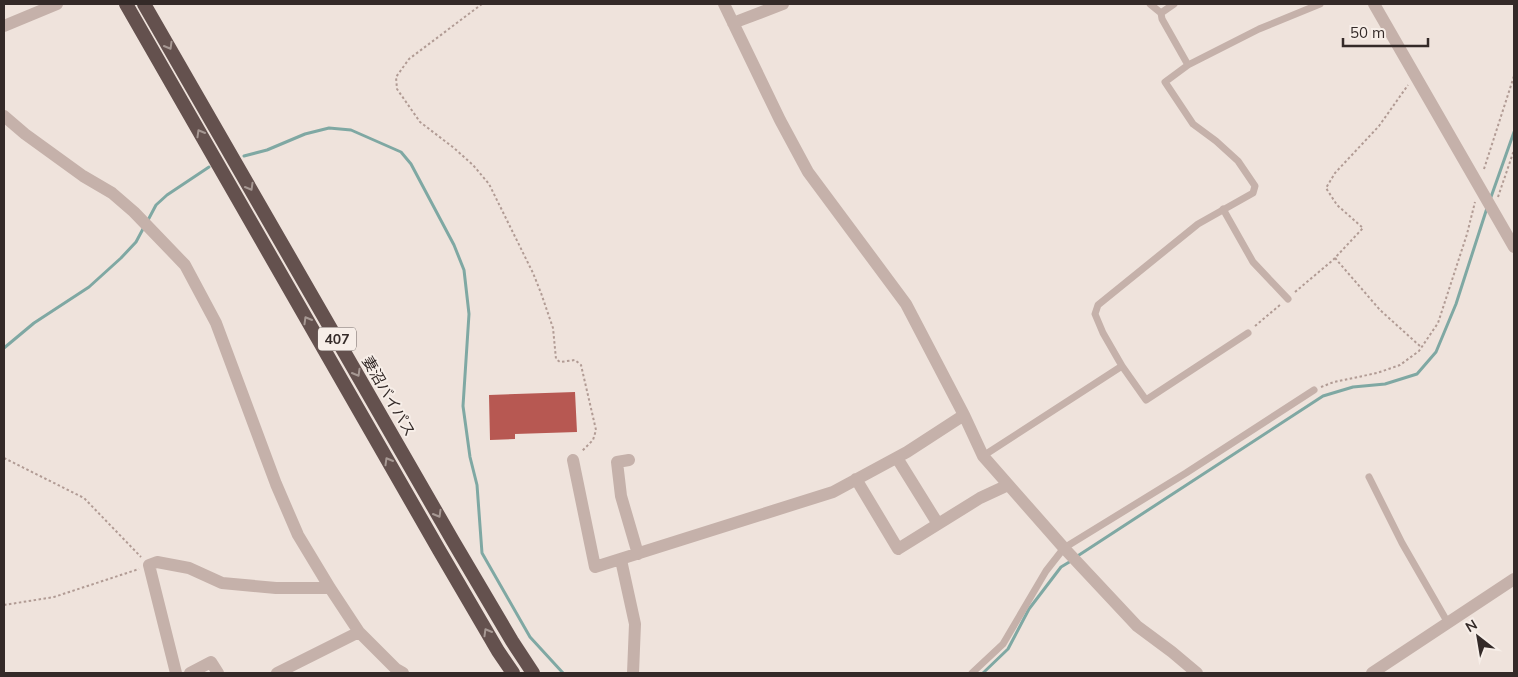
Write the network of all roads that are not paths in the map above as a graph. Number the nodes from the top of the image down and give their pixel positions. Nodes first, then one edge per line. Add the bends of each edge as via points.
1 (57, 4) edge
2 (126, 4) edge
3 (144, 4) edge
4 (724, 4) edge
5 (782, 4) edge
6 (1150, 4) edge
7 (1174, 4) edge
8 (1320, 4) edge
9 (1374, 4) edge
10 (1160, 13) junction
11 (733, 23) junction
12 (4, 26) edge
13 (1188, 65) junction
14 (4, 116) edge
15 (1223, 209) junction
16 (1514, 247) edge
17 (1288, 298) road end
18 (1248, 333) road end
19 (1122, 366) junction
20 (1314, 390) road end
21 (964, 414) junction
22 (983, 456) junction
23 (897, 458) junction
24 (573, 460) road end
25 (629, 460) dead end
26 (1369, 478) dead end
27 (856, 480) junction
28 (1008, 485) junction
29 (938, 524) junction
30 (1064, 548) junction
31 (638, 554) junction
32 (621, 560) junction
33 (1514, 579) edge
34 (330, 588) junction
35 (1448, 623) junction
36 (359, 632) junction
37 (176, 673) edge
38 (190, 673) edge
39 (218, 673) edge
40 (276, 673) edge
41 (403, 673) edge
42 (513, 673) edge
43 (533, 673) edge
44 (633, 673) edge
45 (972, 673) edge
46 (1198, 673) edge
47 (1372, 673) edge

1 - 12 street
42 -> 2 highway, 407
3 -> 43 highway, 妻沼バイパス / 407
4 - 11 street
5 - 11 street
6 - 10 lane
7 - 10 lane
8 - 13 lane via 1259,29
9 - 16 street
10 - 13 lane
11 - 21 street via 808,172 906,304
13 - 15 lane via 1165,82 1193,124 1238,161 1255,186 1253,193
14 - 34 street via 82,176 112,194 185,265 216,323 298,535
15 - 17 lane via 1253,262
15 - 19 lane via 1198,224 1098,305 1095,314
18 - 19 lane via 1146,400
19 - 22 lane
20 - 30 lane
21 - 22 street
21 - 23 street
22 - 28 street
23 - 27 street
23 - 29 street
24 - 32 street via 595,567
25 - 31 street via 618,462 621,496
26 - 35 lane
27 - 29 street via 898,549
27 - 31 street via 833,492
28 - 29 street
28 - 30 street
30 - 45 lane via 1046,571 1003,644
30 - 46 street via 1137,626
31 - 32 street
32 - 44 street via 635,624
33 - 35 street
34 - 36 street
34 - 37 street via 222,583 189,568 157,562 149,565
35 - 47 street
36 - 40 street
36 - 41 street
38 - 39 street via 211,662

